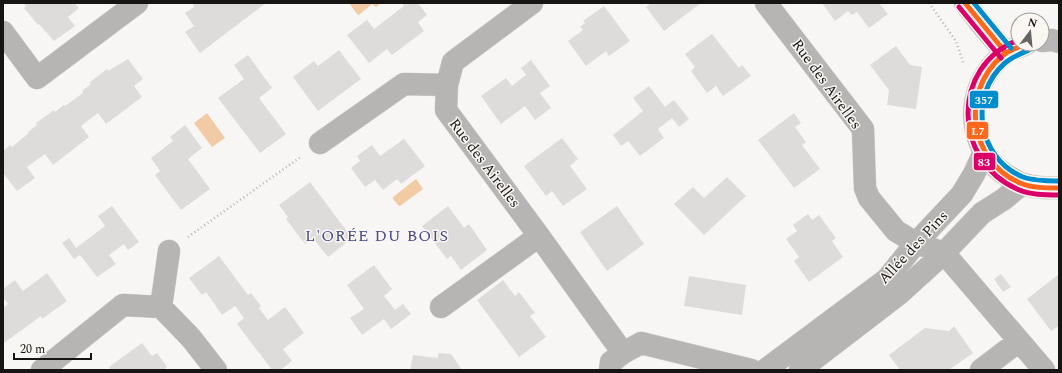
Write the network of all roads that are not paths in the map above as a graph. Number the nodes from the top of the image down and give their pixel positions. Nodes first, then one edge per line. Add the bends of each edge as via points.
1 (137, 3) edge
2 (532, 3) edge
3 (766, 3) edge
4 (965, 3) edge
5 (3, 32) edge
6 (1010, 51) edge
7 (1006, 53) junction
8 (447, 84) junction
9 (320, 143) road end
10 (984, 152) junction
11 (1022, 184) junction
12 (1059, 188) edge
13 (539, 236) junction
14 (916, 243) junction
15 (168, 251) road end
16 (944, 253) junction
17 (161, 307) junction
18 (441, 307) dead end
19 (1020, 341) junction
20 (623, 353) junction
21 (42, 370) edge
22 (216, 370) edge
23 (610, 370) edge
24 (751, 370) edge
25 (765, 370) edge
26 (800, 370) edge
27 (981, 370) edge
28 (1044, 370) edge

1 - 5 street via 37,78
2 - 8 street, Rue des Airelles via 452,62
3 - 14 street, Rue des Airelles via 863,129 866,188 869,198 896,230
4 - 7 main road
6 - 7 main road
7 - 10 main road via 992,66 982,81 976,98 974,117 977,135
8 - 9 street via 404,84
8 - 13 street, Rue des Airelles via 446,110
10 - 11 main road via 1000,171
10 - 14 street, Allée des Pins via 962,194
11 - 12 main road via 1040,188
11 - 16 street, Allée des Pins via 982,213
13 - 18 street
13 - 20 street, Rue des Airelles
14 - 16 street, Rue des Airelles
14 - 25 street, Allée des Pins via 887,279
15 - 17 street
16 - 19 street
16 - 26 street, Allée des Pins via 899,294
17 - 21 street via 123,305
17 - 22 street via 191,338
19 - 27 street
19 - 28 street
20 - 23 street via 611,362
20 - 24 street via 641,343

